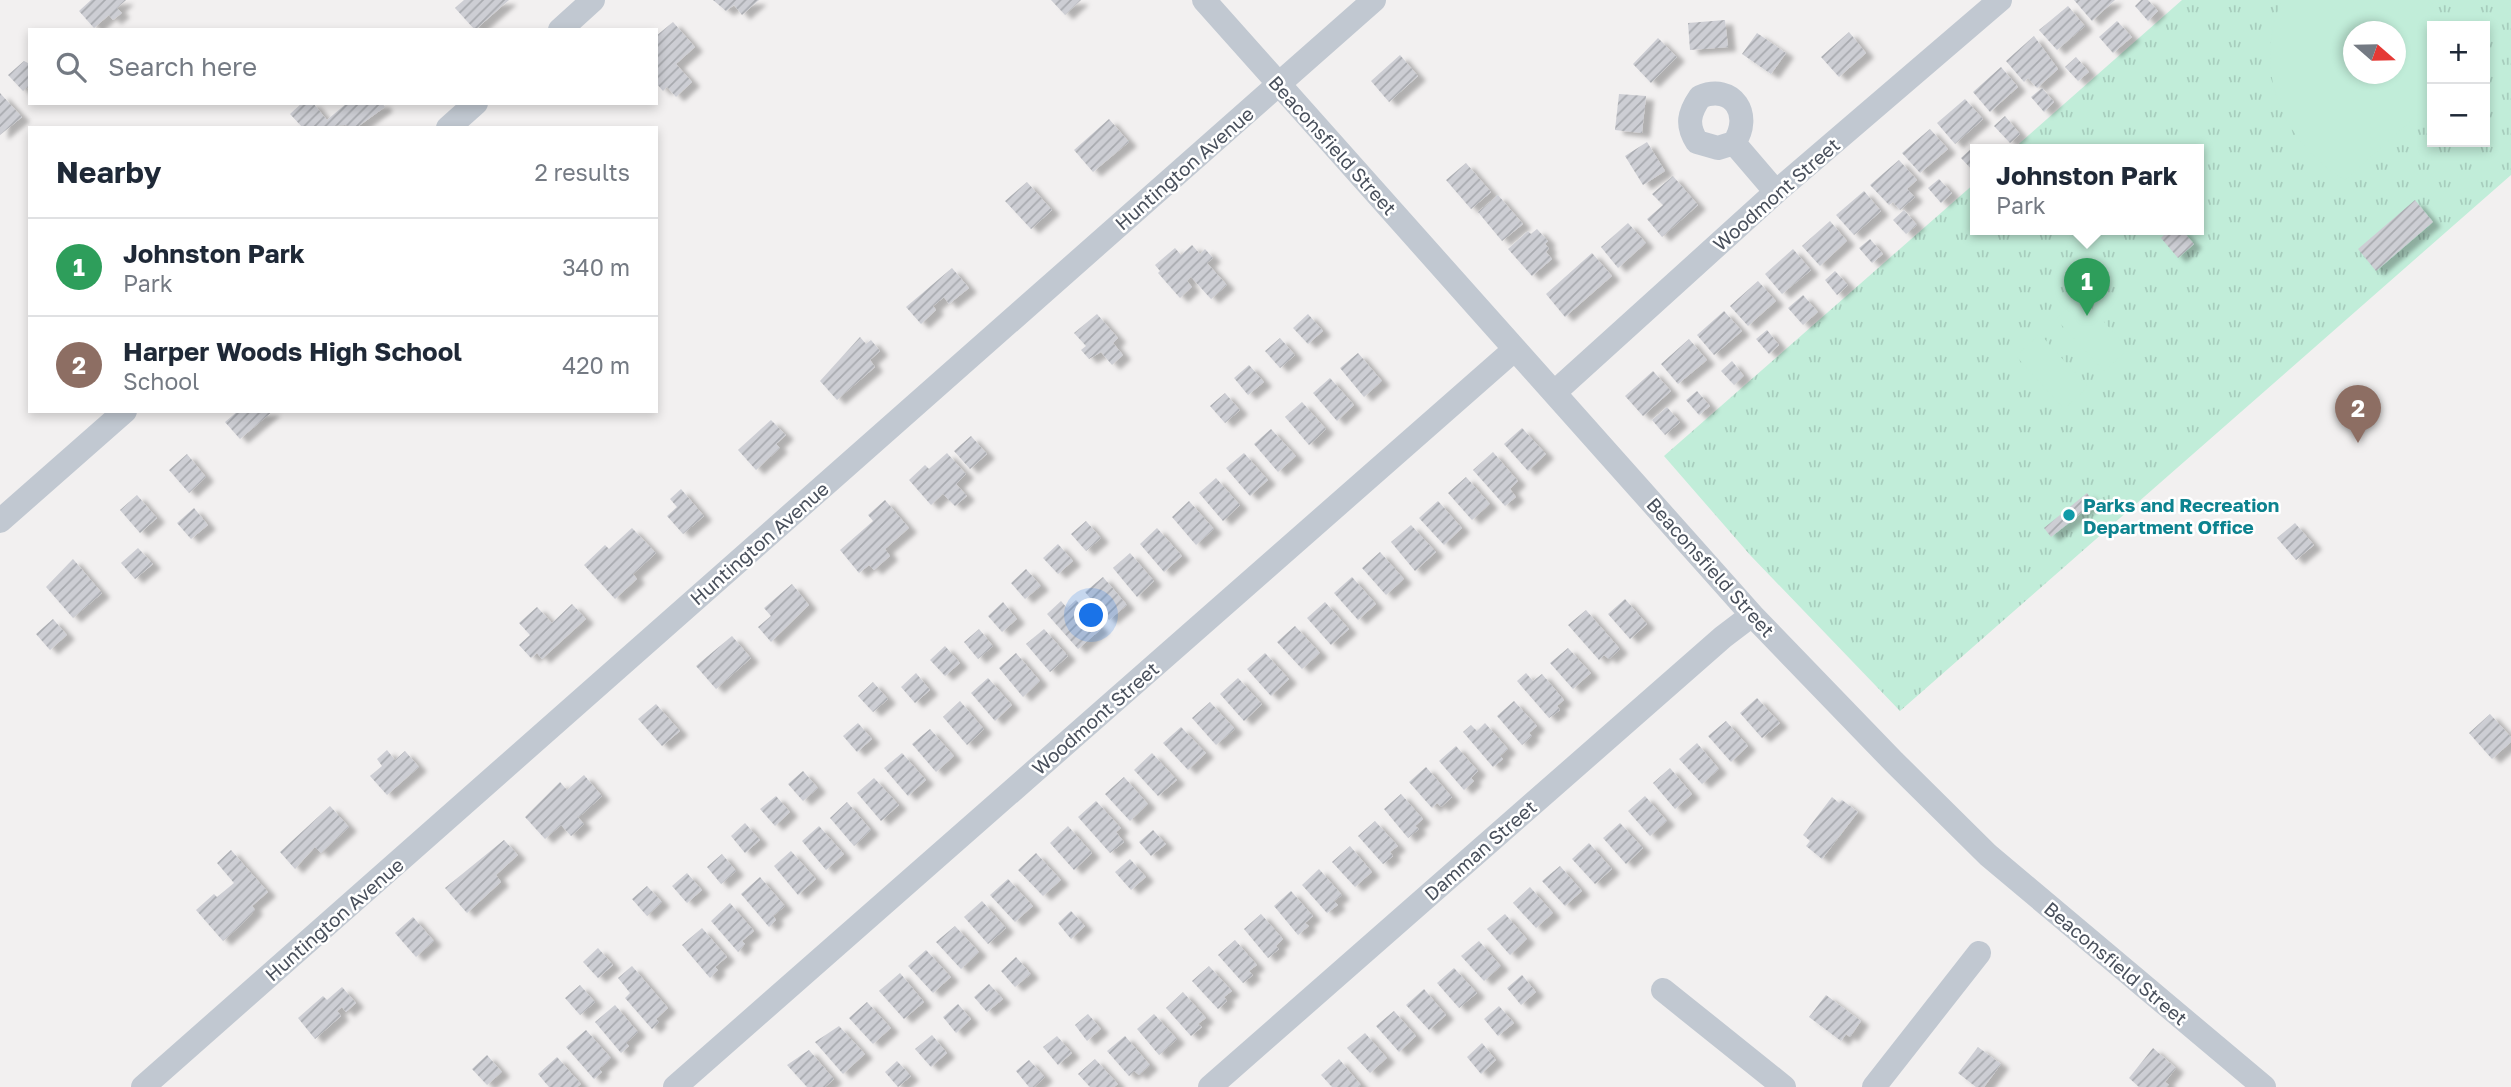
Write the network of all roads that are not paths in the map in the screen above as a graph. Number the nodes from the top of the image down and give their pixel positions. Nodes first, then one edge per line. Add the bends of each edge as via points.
1 (593, 0) edge
2 (1204, 0) edge
3 (1374, 0) edge
4 (1999, 0) edge
5 (562, 28) edge
6 (1279, 84) junction
7 (474, 105) edge
8 (450, 126) edge
9 (1734, 143) dead end
10 (1776, 192) junction
11 (1515, 349) junction
12 (1555, 392) junction
13 (123, 413) edge
14 (0, 521) edge
15 (1752, 615) junction
16 (1979, 953) dead end
17 (1663, 990) dead end
18 (143, 1087) edge
19 (675, 1087) edge
20 (1210, 1087) edge
21 (1784, 1087) edge
22 (1874, 1087) edge
23 (2264, 1087) edge

1 - 5 street
2 - 6 street, Beaconsfield Street
3 - 6 street, Huntington Avenue
4 - 10 street, Woodmont Street
6 - 11 street, Beaconsfield Street
6 - 18 street, Huntington Avenue
7 - 8 street
9 - 10 street
10 - 12 street, Woodmont Street
11 - 12 street, Beaconsfield Street
11 - 19 street, Woodmont Street
12 - 15 street, Beaconsfield Street
13 - 14 street
15 - 20 street, Damman Street
15 - 23 street, Beaconsfield Street via 1989,855
16 - 22 street
17 - 21 street

